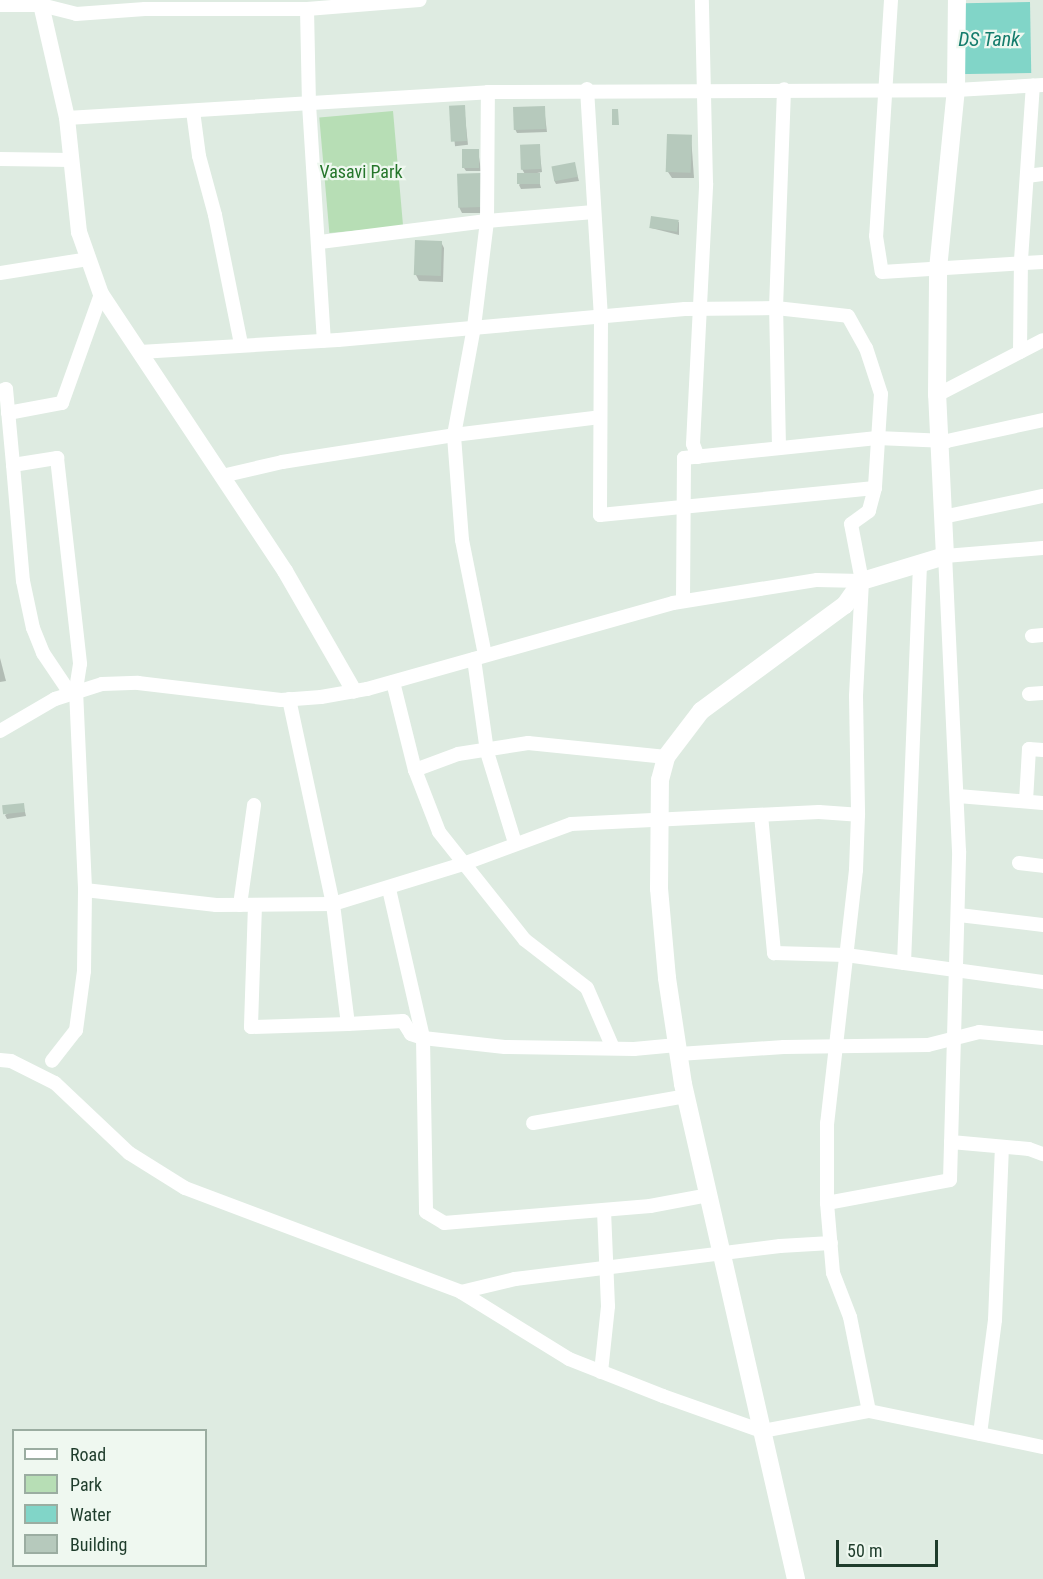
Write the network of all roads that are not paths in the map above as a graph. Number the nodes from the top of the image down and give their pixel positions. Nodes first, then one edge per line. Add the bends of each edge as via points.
1 (420, 0) edge
2 (702, 0) edge
3 (891, 0) edge
4 (957, 0) edge
5 (40, 2) edge
6 (0, 5) edge
7 (145, 5) edge
8 (308, 9) junction
9 (1038, 85) edge
10 (887, 87) junction
11 (587, 89) junction
12 (701, 89) junction
13 (784, 89) junction
14 (956, 90) junction
15 (488, 92) junction
16 (309, 104) junction
17 (193, 111) junction
18 (67, 118) junction
19 (0, 159) edge
20 (72, 160) junction
21 (1043, 174) edge
22 (1027, 176) junction
23 (594, 212) junction
24 (487, 221) junction
25 (320, 242) junction
26 (88, 259) junction
27 (1021, 260) junction
28 (1043, 262) edge
29 (938, 269) junction
30 (0, 273) edge
31 (101, 294) junction
32 (776, 308) junction
33 (699, 309) junction
34 (601, 317) junction
35 (474, 327) junction
36 (1043, 340) edge
37 (324, 341) junction
38 (241, 344) junction
39 (140, 352) junction
40 (1020, 352) junction
41 (0, 391) edge
42 (937, 395) junction
43 (8, 413) junction
44 (600, 417) junction
45 (1043, 420) edge
46 (454, 435) junction
47 (878, 438) junction
48 (939, 441) junction
49 (779, 447) junction
50 (698, 457) junction
51 (12, 465) junction
52 (222, 476) junction
53 (875, 488) junction
54 (1043, 496) edge
55 (683, 508) junction
56 (943, 517) junction
57 (1043, 548) edge
58 (945, 556) junction
59 (920, 563) junction
60 (862, 581) junction
61 (683, 601) junction
62 (480, 657) junction
63 (393, 682) junction
64 (73, 691) junction
65 (354, 691) junction
66 (289, 699) junction
67 (0, 731) edge
68 (1043, 750) edge
69 (488, 752) junction
70 (666, 757) junction
71 (415, 770) junction
72 (958, 796) junction
73 (1026, 801) junction
74 (1043, 802) edge
75 (254, 805) dead end
76 (761, 815) junction
77 (858, 815) junction
78 (657, 820) junction
79 (515, 843) junction
80 (1019, 863) dead end
81 (463, 864) junction
82 (1043, 866) edge
83 (389, 889) junction
84 (85, 890) junction
85 (333, 904) junction
86 (240, 905) junction
87 (255, 905) junction
88 (959, 915) junction
89 (1043, 925) edge
90 (846, 955) junction
91 (904, 963) junction
92 (957, 970) junction
93 (1043, 982) edge
94 (348, 1024) junction
95 (423, 1038) junction
96 (1043, 1038) edge
97 (952, 1042) junction
98 (836, 1047) junction
99 (614, 1048) junction
100 (678, 1050) junction
101 (0, 1060) edge
102 (52, 1060) dead end
103 (686, 1096) junction
104 (532, 1123) dead end
105 (951, 1142) junction
106 (1002, 1149) junction
107 (1043, 1154) edge
108 (708, 1195) junction
109 (827, 1203) junction
110 (604, 1210) junction
111 (831, 1243) junction
112 (721, 1254) junction
113 (606, 1268) junction
114 (461, 1292) junction
115 (601, 1372) junction
116 (869, 1411) junction
117 (762, 1431) junction
118 (980, 1434) junction
119 (1043, 1448) edge
120 (796, 1579) edge

1 - 8 street
2 - 12 street
3 - 10 street
4 - 14 main road
5 - 6 street
5 - 7 street via 76,14
5 - 18 street
7 - 8 street
8 - 16 street
9 - 14 street
9 - 22 street
10 - 13 street
10 - 14 street
10 - 29 street via 876,236 882,272
11 - 12 street
11 - 15 street
11 - 23 street
12 - 13 street
12 - 33 street via 706,183
13 - 32 street
14 - 29 main road
15 - 16 street
15 - 24 street
16 - 17 street
16 - 25 street
17 - 18 street
17 - 38 street via 199,156 216,215
18 - 20 street
19 - 20 street
20 - 26 street via 79,232
21 - 22 street
22 - 27 street
23 - 24 street
23 - 34 street
24 - 25 street
24 - 35 street
25 - 37 street
26 - 30 street
26 - 31 street
27 - 28 street
27 - 29 street
27 - 40 street
29 - 42 main road
31 - 39 street
31 - 43 street via 62,403
32 - 33 street
32 - 47 street via 848,316 866,348 881,394
32 - 49 street
33 - 34 street
33 - 50 street via 693,444
34 - 35 street
34 - 44 street
35 - 37 street
35 - 46 street
36 - 40 street
37 - 38 street
38 - 39 street
39 - 52 street
40 - 42 street
41 - 43 street via 6,389
42 - 48 main road
43 - 51 street
44 - 46 street
44 - 55 street via 600,515
45 - 48 street
46 - 52 street via 282,462
46 - 62 street via 462,540
47 - 48 street
47 - 49 street
47 - 53 street
48 - 56 main road
49 - 50 street
50 - 55 street via 684,458
51 - 64 street via 23,581 33,628 43,652
51 - 64 street via 57,458 80,664
52 - 65 street via 285,571
53 - 55 street
53 - 60 street via 869,511 851,524
54 - 56 street
55 - 61 street
56 - 58 main road
57 - 58 street
58 - 59 main road
58 - 72 street
59 - 60 main road
59 - 91 street
60 - 61 street via 817,580
60 - 70 main road via 845,605 701,711
60 - 77 street via 856,696
61 - 62 street
62 - 63 street
62 - 69 street
63 - 65 street
63 - 71 street
64 - 66 street via 102,684 138,683 226,696
64 - 67 street
64 - 84 street
65 - 66 street
66 - 85 street
68 - 73 street via 1029,749
69 - 70 street via 528,743
69 - 71 street via 458,754
69 - 79 street
70 - 78 main road
71 - 81 street via 439,832
72 - 73 street
72 - 88 street
73 - 74 street
75 - 86 street
76 - 77 street
76 - 78 street
76 - 90 street via 774,953
77 - 90 street
78 - 79 street via 571,824
78 - 100 main road via 667,978
79 - 81 street
80 - 82 street
81 - 83 street
81 - 99 street via 525,940 587,988
83 - 85 street
83 - 95 street
84 - 86 street
84 - 102 street via 84,971 76,1030
85 - 87 street
85 - 94 street
86 - 87 street
87 - 94 street via 251,1027
88 - 89 street
88 - 92 street
90 - 91 street
90 - 98 street
91 - 92 street
92 - 93 street
92 - 97 street
94 - 95 street via 403,1021 411,1034
95 - 99 street via 506,1047
95 - 110 street via 426,1212 444,1223
96 - 97 street via 979,1032
97 - 98 street
97 - 105 street
98 - 100 street
98 - 109 street via 827,1123
99 - 100 street
100 - 103 main road
101 - 114 street via 11,1061 55,1083 129,1153 185,1188
103 - 104 street
103 - 108 main road
105 - 106 street
105 - 109 street via 951,1180
106 - 107 street via 1029,1149
106 - 118 street via 995,1320
108 - 110 street
108 - 112 main road
109 - 111 street
110 - 113 street
111 - 112 street
111 - 116 street via 833,1273 849,1317
112 - 113 street
112 - 117 main road
113 - 114 street via 515,1279
113 - 115 street via 608,1306
114 - 115 street via 569,1359
115 - 117 street
116 - 117 street
116 - 118 street
117 - 120 main road
118 - 119 street

